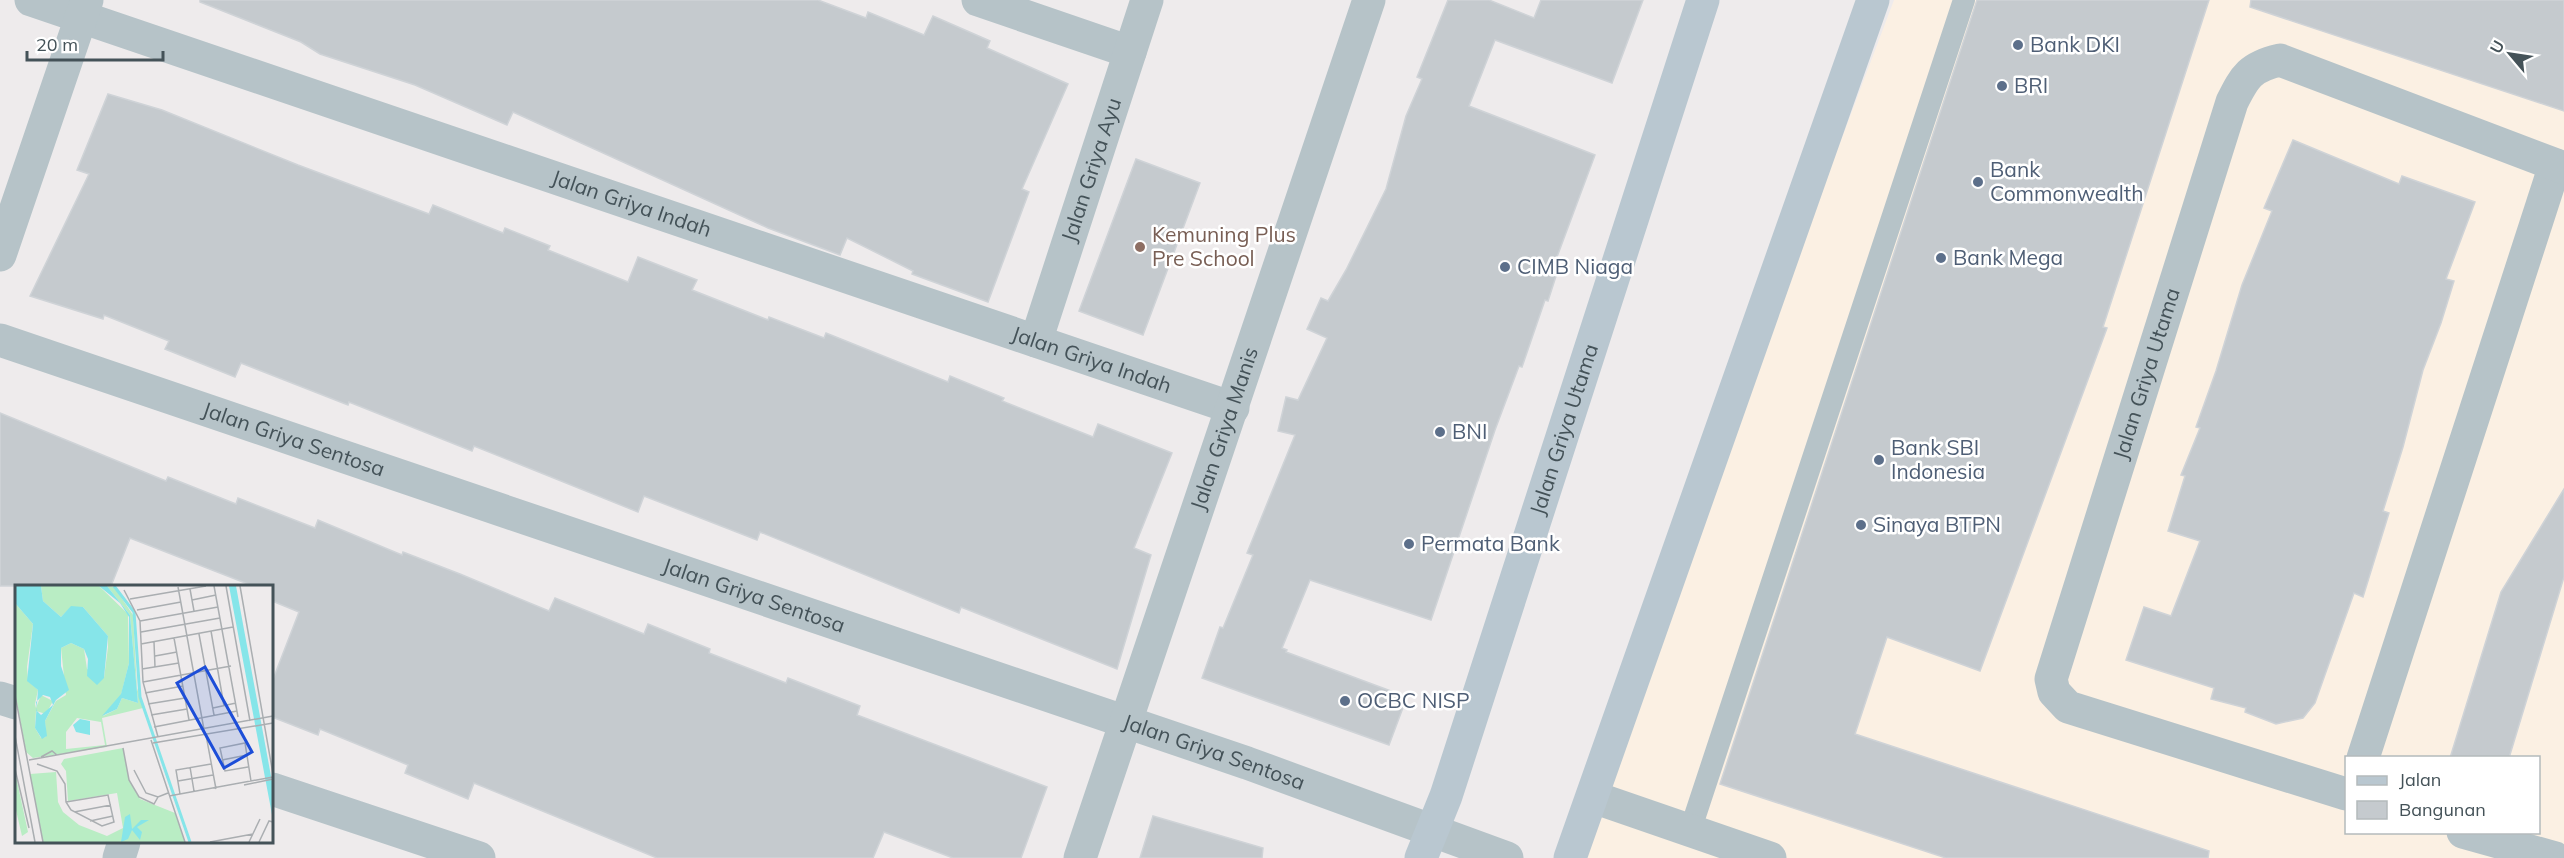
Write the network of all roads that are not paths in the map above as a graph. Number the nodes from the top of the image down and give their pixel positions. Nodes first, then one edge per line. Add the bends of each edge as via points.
1 (31, 0) edge
2 (978, 0) edge
3 (1147, 0) edge
4 (1369, 0) edge
5 (1703, 0) edge
6 (1873, 0) edge
7 (1964, 0) edge
8 (84, 9) edge
9 (1130, 52) junction
10 (2560, 166) edge
11 (0, 255) edge
12 (0, 340) edge
13 (1036, 341) junction
14 (1233, 408) junction
15 (0, 698) edge
16 (15, 703) edge
17 (1126, 722) junction
18 (2364, 756) edge
19 (273, 789) edge
20 (2345, 794) edge
21 (1593, 796) junction
22 (1690, 831) junction
23 (2470, 834) edge
24 (124, 843) edge
25 (1425, 845) edge
26 (446, 853) edge
27 (1578, 856) edge
28 (119, 858) edge
29 (479, 858) edge
30 (1080, 858) edge
31 (1507, 858) edge
32 (1770, 858) edge
33 (2555, 858) edge

1 - 8 street, Jalan Griya Indah
2 - 9 street
3 - 9 street, Jalan Griya Ayu
4 - 14 street, Jalan Griya Manis
5 - 25 main road, Jalan Griya Utama via 1450,785
6 - 21 main road
7 - 22 lane
8 - 11 street
8 - 13 street, Jalan Griya Indah
9 - 13 street, Jalan Griya Ayu
10 - 18 street, Jalan Griya Utama
10 - 20 street, Jalan Griya Utama via 2280,60 2248,72 2232,102 2051,679 2054,692 2068,707
12 - 17 street, Jalan Griya Sentosa
13 - 14 street, Jalan Griya Indah
14 - 17 street, Jalan Griya Manis
15 - 16 street
17 - 25 street, Jalan Griya Sentosa via 1276,774
17 - 30 street, Jalan Griya Manis
19 - 26 street
21 - 22 street
21 - 27 main road
22 - 32 street
23 - 33 street
24 - 28 street
25 - 31 street, Jalan Griya Sentosa
26 - 29 street

